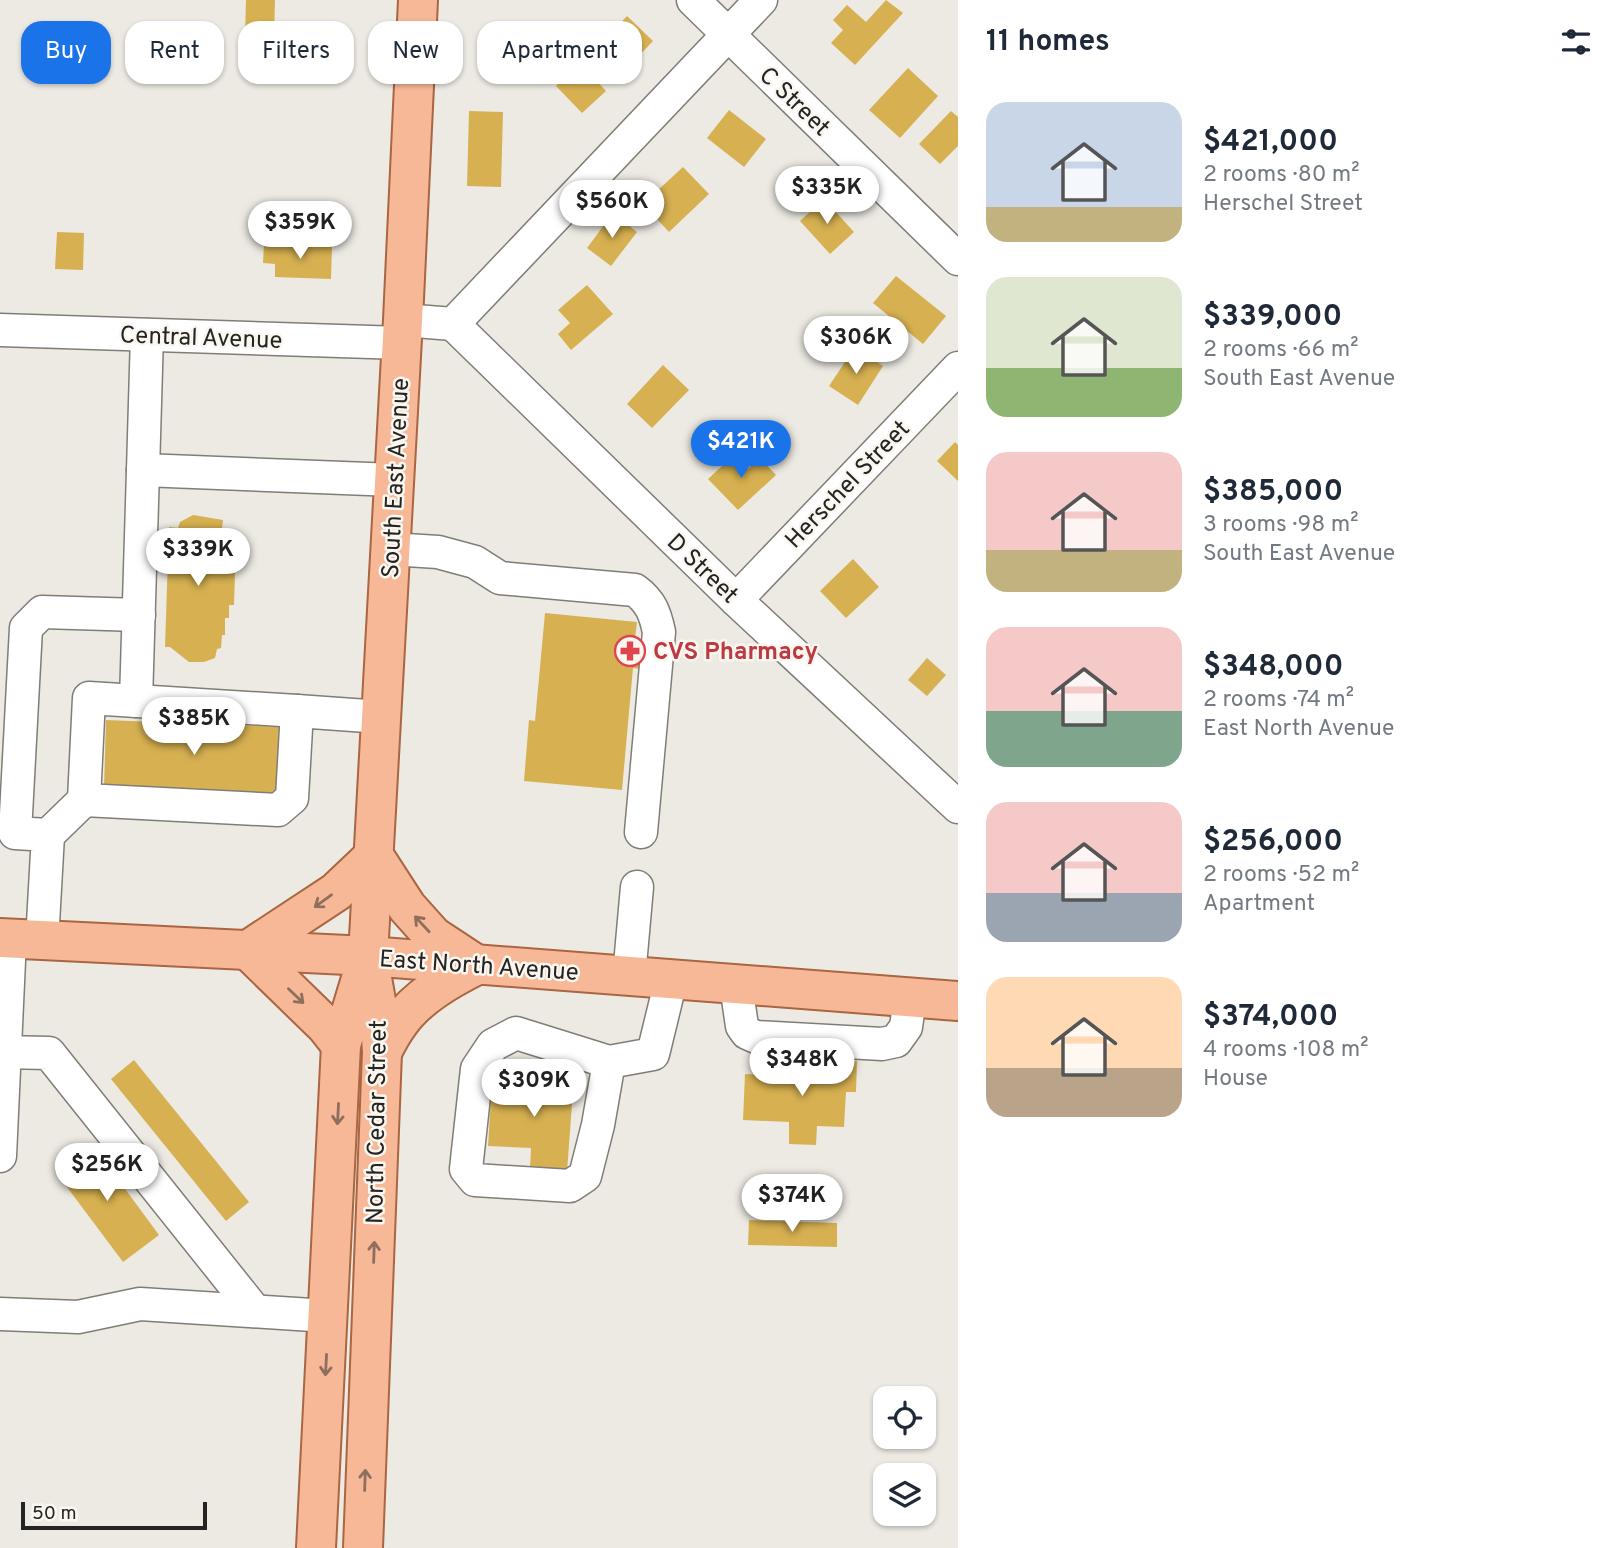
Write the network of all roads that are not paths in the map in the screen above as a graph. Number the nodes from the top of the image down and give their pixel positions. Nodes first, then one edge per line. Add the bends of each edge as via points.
1 (418, 0) edge
2 (692, 0) edge
3 (761, 0) edge
4 (727, 35) junction
5 (958, 259) edge
6 (453, 324) junction
7 (0, 330) edge
8 (403, 332) junction
9 (147, 335) junction
10 (958, 368) edge
11 (143, 470) junction
12 (394, 480) junction
13 (390, 549) junction
14 (736, 600) junction
15 (139, 615) junction
16 (136, 701) junction
17 (297, 711) junction
18 (381, 717) junction
19 (85, 800) junction
20 (958, 807) edge
21 (641, 832) dead end
22 (48, 835) junction
23 (374, 856) junction
24 (637, 887) dead end
25 (18, 939) edge
26 (248, 950) junction
27 (368, 956) junction
28 (477, 964) junction
29 (629, 976) junction
30 (671, 980) junction
31 (736, 985) junction
32 (910, 998) junction
33 (958, 1001) edge
34 (341, 1045) junction
35 (2, 1052) edge
36 (382, 1052) junction
37 (610, 1062) junction
38 (0, 1156) edge
39 (256, 1311) junction
40 (0, 1314) edge
41 (328, 1316) junction
42 (316, 1548) edge
43 (363, 1548) edge

1 - 8 main road, South East Avenue
2 - 4 street, C Street
3 - 4 street
4 - 5 street, C Street
4 - 6 street
6 - 8 street, Central Avenue
6 - 14 street, D Street
7 - 9 street, Central Avenue
8 - 9 street, Central Avenue
8 - 12 main road, South East Avenue
9 - 11 street
10 - 14 street, Herschel Street
11 - 12 street
11 - 15 street
12 - 13 main road, South East Avenue
13 - 18 main road, South East Avenue
13 - 21 street via 438,552 475,562 500,579 635,590 646,598 659,632
14 - 20 street, D Street
15 - 16 street
15 - 22 street via 42,612 26,628 15,833
16 - 17 street
16 - 19 street via 89,698
17 - 18 street
17 - 19 street via 292,798 278,810
18 - 23 main road, South East Avenue
19 - 22 street
22 - 25 street
23 -> 26 main road via 335,891
23 - 27 main road, South East Avenue
28 -> 23 main road via 433,936
24 - 29 street
25 - 26 main road, East North Avenue
25 - 35 street
26 - 27 main road, East North Avenue
26 -> 34 main road
27 - 28 main road, East North Avenue
27 - 34 main road, North Cedar Street
27 - 36 main road, North Cedar Street
28 - 29 main road, East North Avenue
28 - 36 main road via 416,1006 399,1022
29 - 30 main road, East North Avenue
30 - 31 main road, East North Avenue
30 - 37 street via 653,1054
31 - 32 main road, East North Avenue
31 - 32 street via 742,1026 756,1037 896,1041 906,1027
32 - 33 main road, East North Avenue
34 -> 41 main road, North Cedar Street
35 - 38 street
35 - 39 street via 49,1053
43 -> 36 main road, North Cedar Street
37 - 37 street via 585,1176 570,1186 475,1180 466,1169 477,1069 493,1045 516,1033
39 - 40 street via 140,1304 78,1317
39 - 41 street
41 -> 42 main road, North Cedar Street

